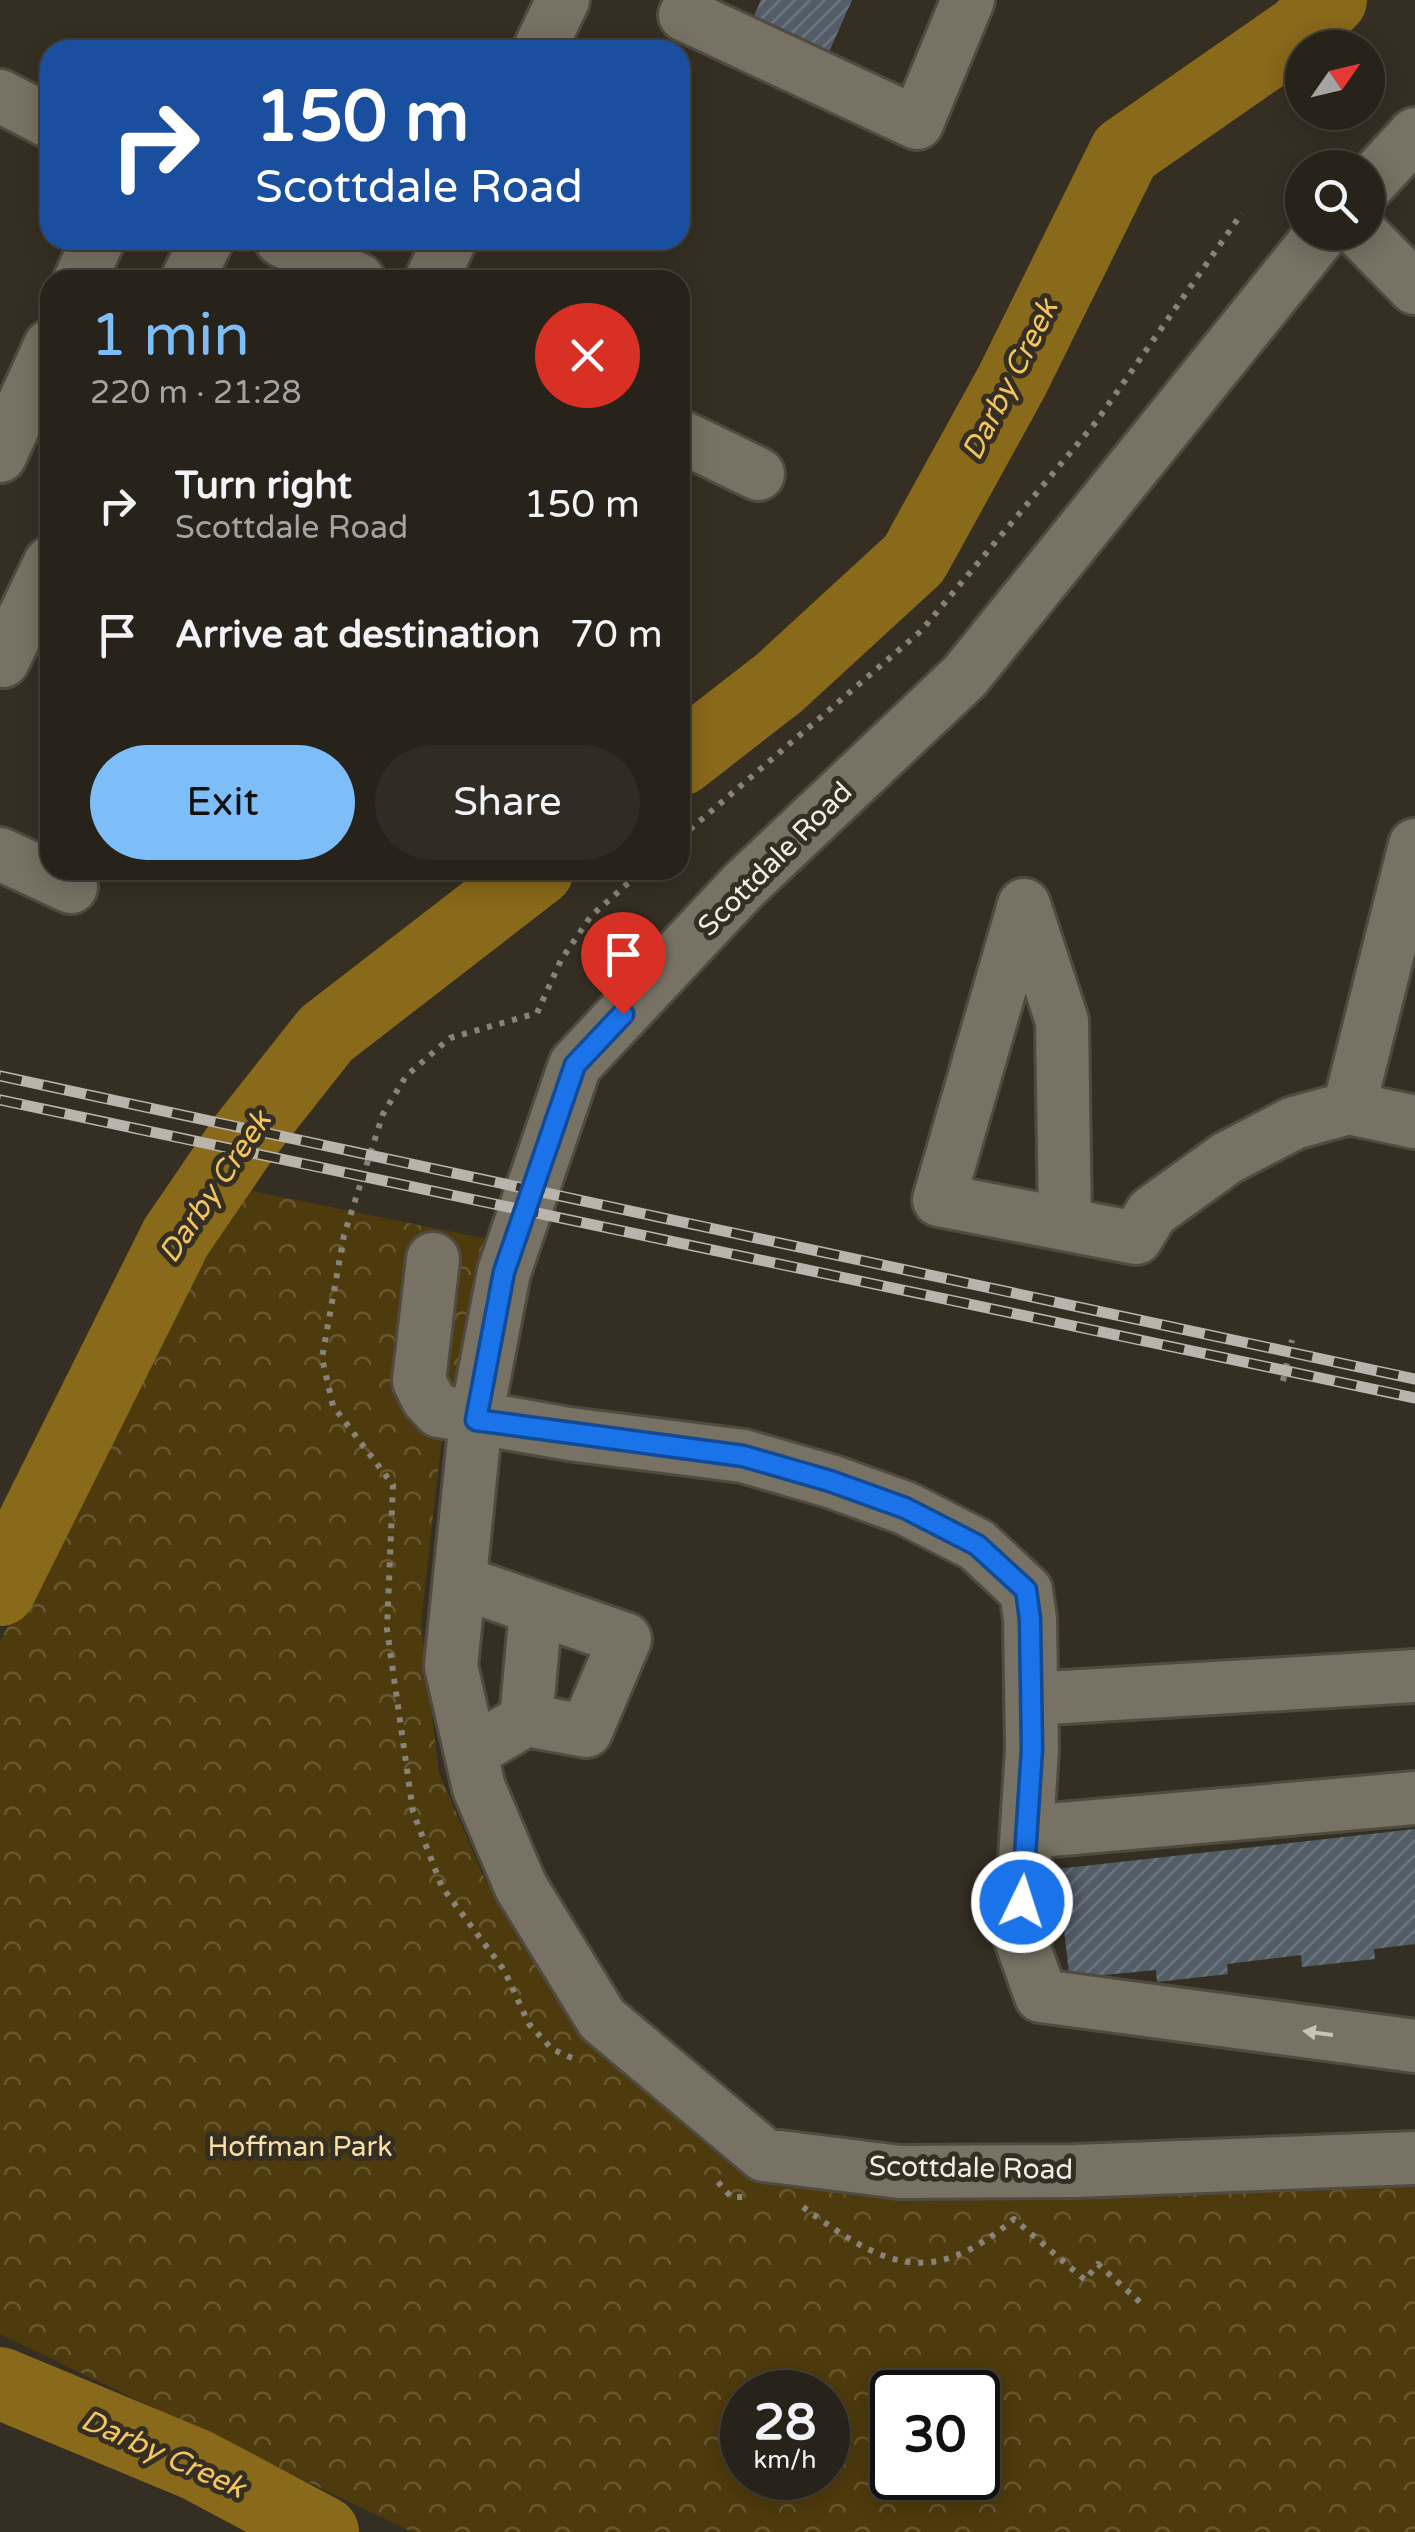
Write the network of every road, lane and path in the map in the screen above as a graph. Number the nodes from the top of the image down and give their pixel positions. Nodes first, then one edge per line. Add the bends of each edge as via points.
1 (562, 0) edge
2 (968, 0) edge
3 (675, 5) edge
4 (544, 40) edge
5 (0, 96) edge
6 (40, 117) edge
7 (1415, 134) edge
8 (1385, 167) edge
9 (1242, 213) dead end
10 (300, 250) edge
11 (1308, 250) edge
12 (1378, 250) edge
13 (340, 270) edge
14 (1415, 288) edge
15 (40, 368) edge
16 (690, 441) edge
17 (0, 456) edge
18 (758, 474) dead end
19 (40, 583) edge
20 (0, 659) edge
21 (690, 829) edge
22 (1415, 844) edge
23 (0, 854) edge
24 (40, 873) edge
25 (56, 880) edge
26 (71, 887) dead end
27 (1350, 1108) junction
28 (1415, 1122) edge
29 (1064, 1224) junction
30 (433, 1259) dead end
31 (1292, 1340) dead end
32 (1283, 1381) dead end
33 (476, 1420) junction
34 (460, 1582) junction
35 (536, 1608) junction
36 (1415, 1676) edge
37 (1031, 1699) junction
38 (526, 1720) junction
39 (471, 1752) junction
40 (1415, 1798) edge
41 (1027, 1832) junction
42 (1415, 2046) edge
43 (1415, 2158) edge

1 - 4 street
2 - 3 street via 917,123
5 - 6 street
7 - 8 street
9 - 21 path via 1096,422 921,631
10 - 13 street
11 - 33 street, Scottdale Road via 965,676 742,887 575,1065 504,1272
12 - 14 street
15 - 17 street
16 - 18 street
19 - 20 street
22 - 27 street
23 - 24 street
25 - 26 street
27 - 28 street
27 - 29 street via 1294,1123 1228,1158 1152,1212 1136,1238
29 - 29 street via 940,1200 1024,905 1062,1021
30 - 33 street via 419,1380 440,1411
31 - 32 path
33 - 34 street, Scottdale Road
33 - 37 street via 743,1456 905,1508 977,1545 1026,1590
34 - 35 street
34 - 39 street, Scottdale Road via 451,1666
35 - 38 street
35 - 38 street via 626,1639 586,1731
36 - 37 street
37 - 41 street
38 - 39 street
39 - 43 street, Scottdale Road via 479,1788 521,1887 602,2019 764,2155 900,2172
40 - 41 street
42 -> 41 street via 1041,1996 1020,1937

